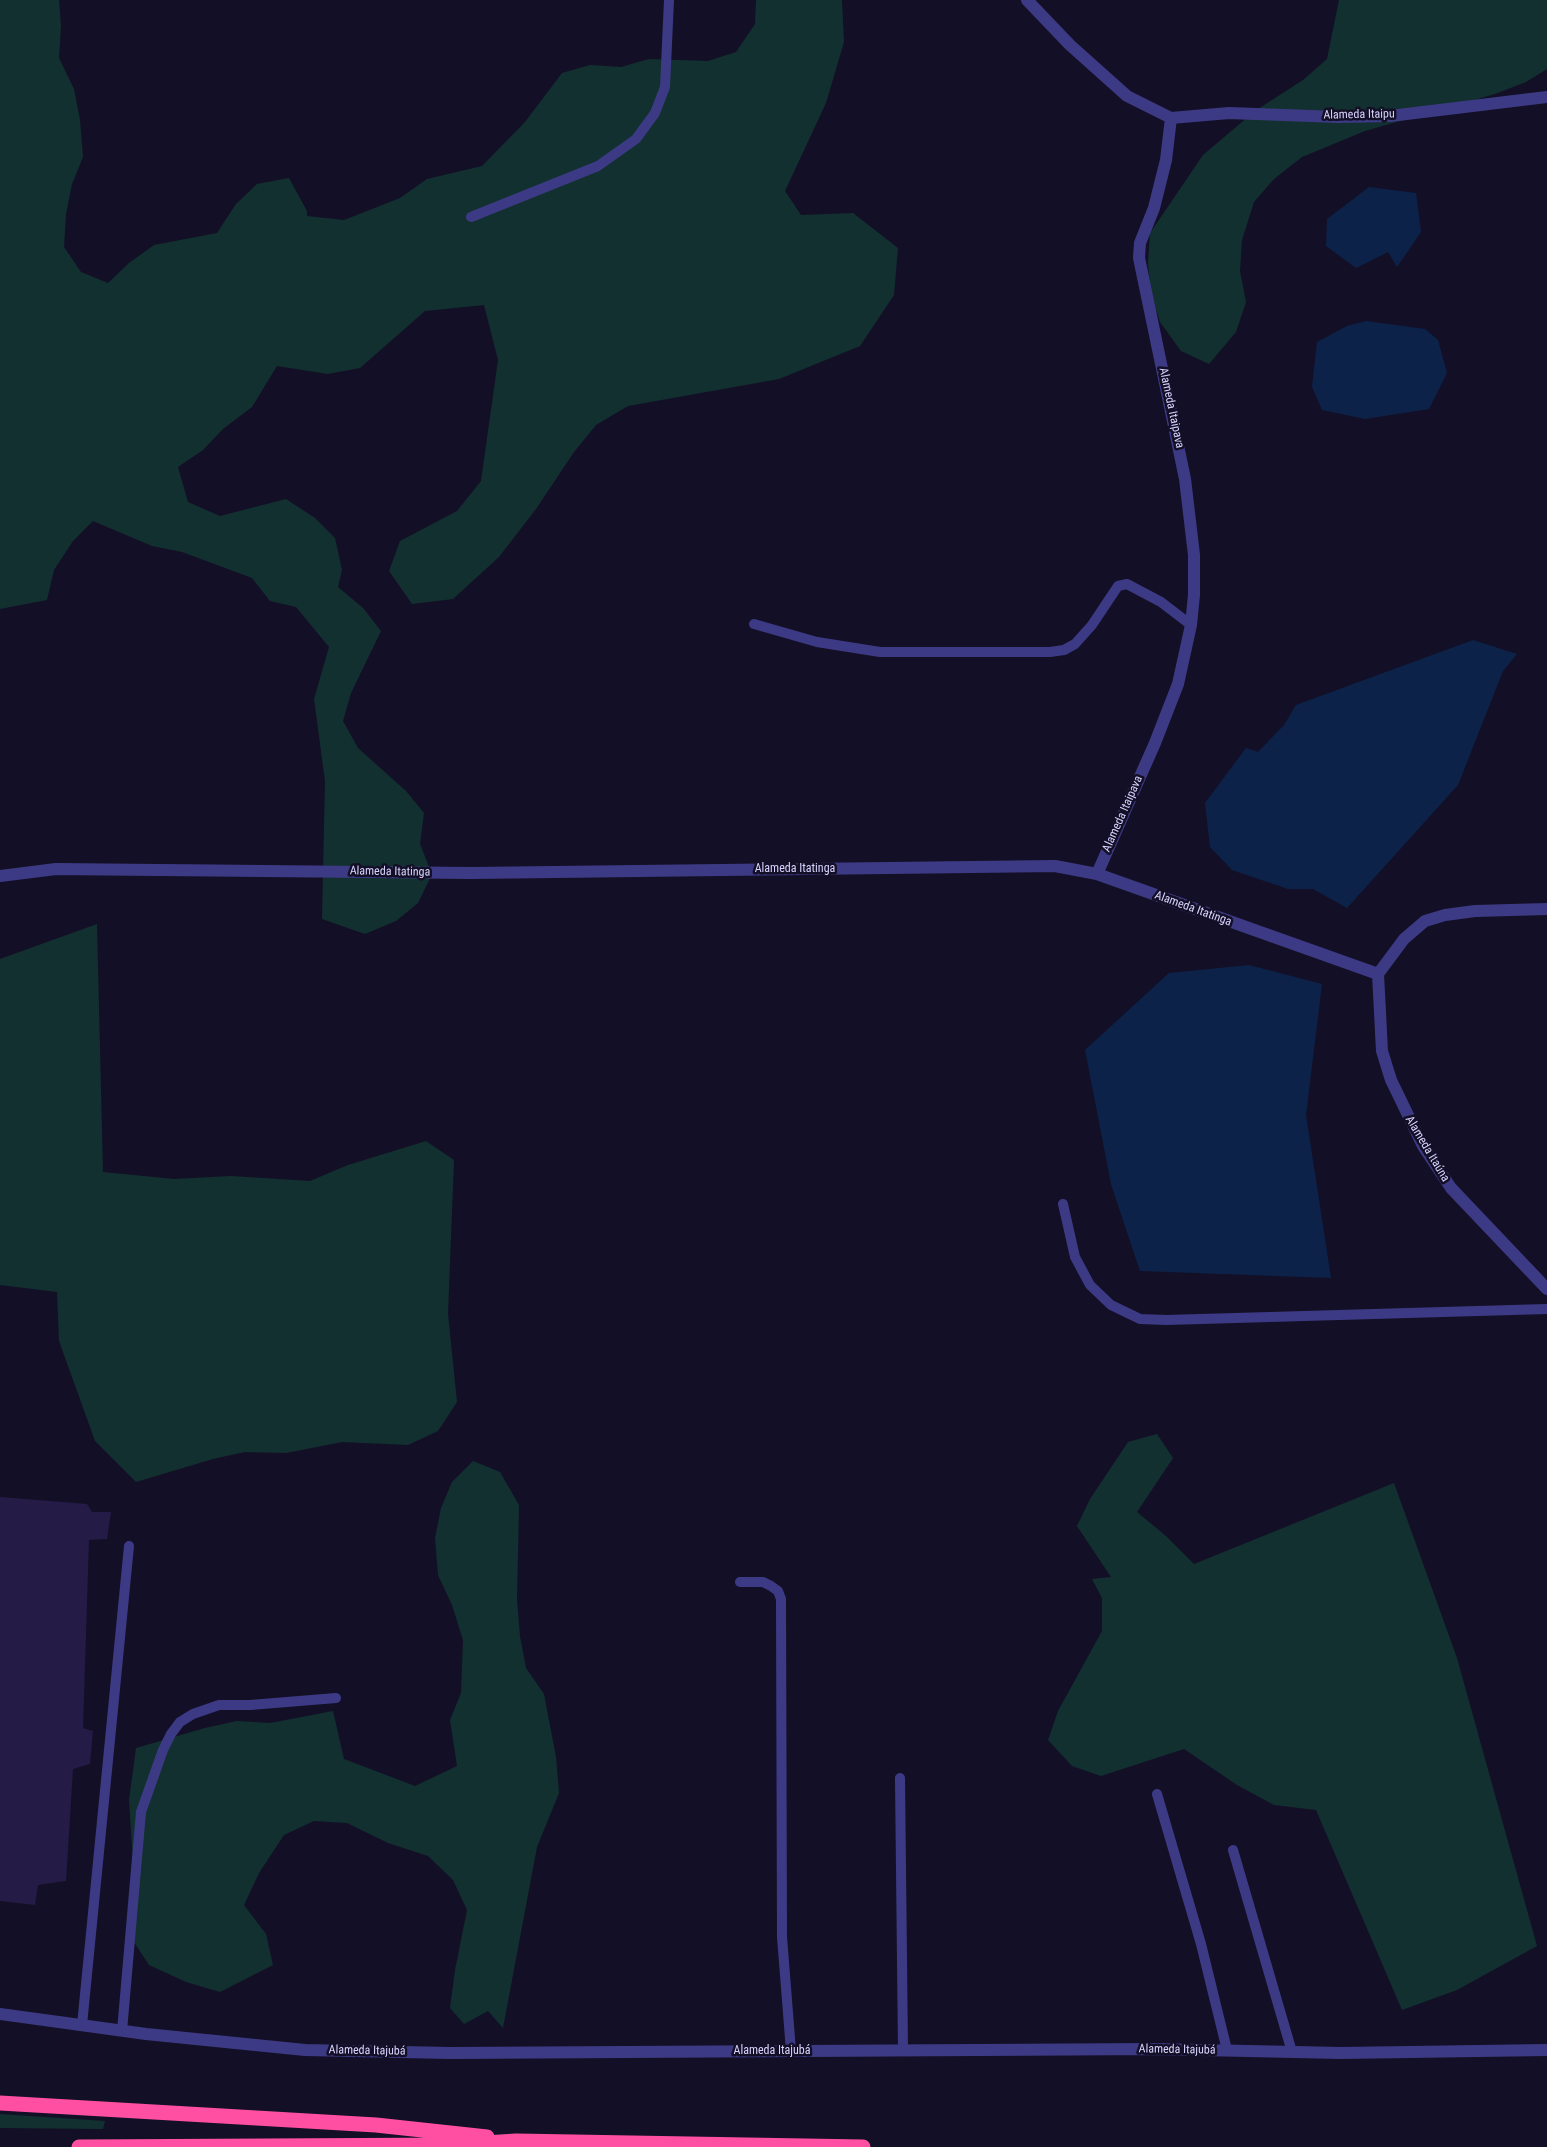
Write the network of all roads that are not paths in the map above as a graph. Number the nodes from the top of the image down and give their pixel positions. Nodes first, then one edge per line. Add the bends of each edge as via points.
1 (669, 0) edge
2 (1028, 0) edge
3 (1547, 97) edge
4 (1171, 118) junction
5 (471, 217) dead end
6 (754, 624) dead end
7 (1190, 626) junction
8 (1097, 874) junction
9 (0, 876) edge
10 (1547, 910) edge
11 (1378, 974) junction
12 (1063, 1204) dead end
13 (1547, 1288) edge
14 (1547, 1309) edge
15 (129, 1546) dead end
16 (740, 1582) dead end
17 (336, 1698) dead end
18 (900, 1778) dead end
19 (1157, 1794) dead end
20 (1233, 1850) dead end
21 (0, 2014) edge
22 (82, 2025) junction
23 (122, 2031) junction
24 (904, 2050) junction
25 (1227, 2050) junction
26 (1547, 2050) edge
27 (791, 2051) junction
28 (1292, 2052) junction
29 (0, 2103) edge
30 (516, 2142) junction
31 (79, 2147) edge
32 (863, 2147) edge

1 - 5 lane via 665,87 655,114 636,139 598,166
2 - 4 street via 1070,45 1127,96
3 - 4 street, Alameda Itaipu via 1390,116 1229,112
4 - 7 street, Alameda Itaipava via 1166,160 1154,208 1140,243 1139,258 1185,479 1194,556
6 - 7 lane via 817,642 880,652 1050,652 1075,644 1118,586 1127,584 1161,602
7 - 8 street, Alameda Itaipava via 1178,684
8 - 9 street, Alameda Itatinga via 1054,866 471,873 56,869
8 - 11 street, Alameda Itatinga
10 - 11 street via 1475,911 1425,921 1404,939
11 - 13 street, Alameda Itaúna via 1382,1052 1391,1080 1423,1146 1451,1188
12 - 14 lane via 1075,1257 1090,1285 1111,1305 1140,1318 1166,1320
15 - 22 lane
16 - 27 lane via 763,1582 778,1591 781,1599 782,1937
17 - 23 lane via 219,1706 193,1714 180,1722 171,1734 162,1750 141,1812
18 - 24 lane
19 - 25 lane via 1201,1944
20 - 28 lane
21 - 22 street, Alameda Itajubá
22 - 23 street, Alameda Itajubá
23 - 27 street, Alameda Itajubá via 305,2050 450,2053
24 - 25 street, Alameda Itajubá
24 - 27 street, Alameda Itajubá
25 - 28 street, Alameda Itajubá
26 - 28 street, Alameda Itajubá
29 - 30 highway via 376,2125 457,2132
30 - 31 highway
30 - 32 highway

